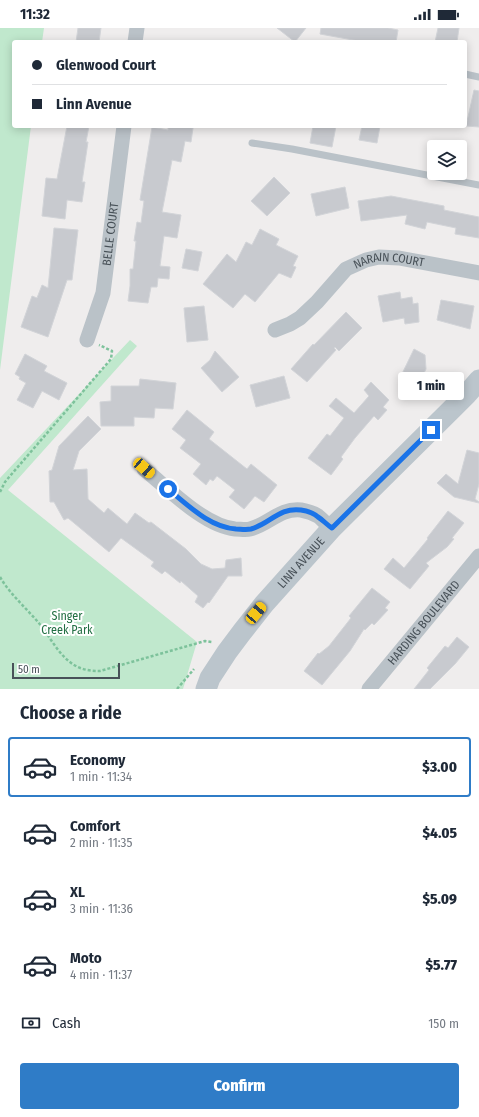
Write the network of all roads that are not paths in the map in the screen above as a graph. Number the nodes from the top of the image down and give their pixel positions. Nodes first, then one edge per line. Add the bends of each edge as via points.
1 (137, 28) edge
2 (135, 40) edge
3 (467, 74) edge
4 (479, 77) edge
5 (124, 128) edge
6 (252, 143) dead end
7 (479, 184) edge
8 (479, 273) edge
9 (275, 330) dead end
10 (87, 340) road end
11 (479, 380) edge
12 (144, 468) dead end
13 (332, 528) junction
14 (479, 556) edge
15 (206, 689) edge
16 (369, 689) edge

1 - 2 street
3 - 4 lane
5 - 10 street, BELLE COURT via 103,293
6 - 7 lane
8 - 9 street, NARAIN COURT via 399,258 379,257 346,269 308,311 290,324
11 - 13 main road, LINN AVENUE
12 - 13 street via 207,520 220,526 250,529 293,509 305,510
13 - 15 main road, LINN AVENUE via 242,632 218,665
14 - 16 street, HARDING BOULEVARD

